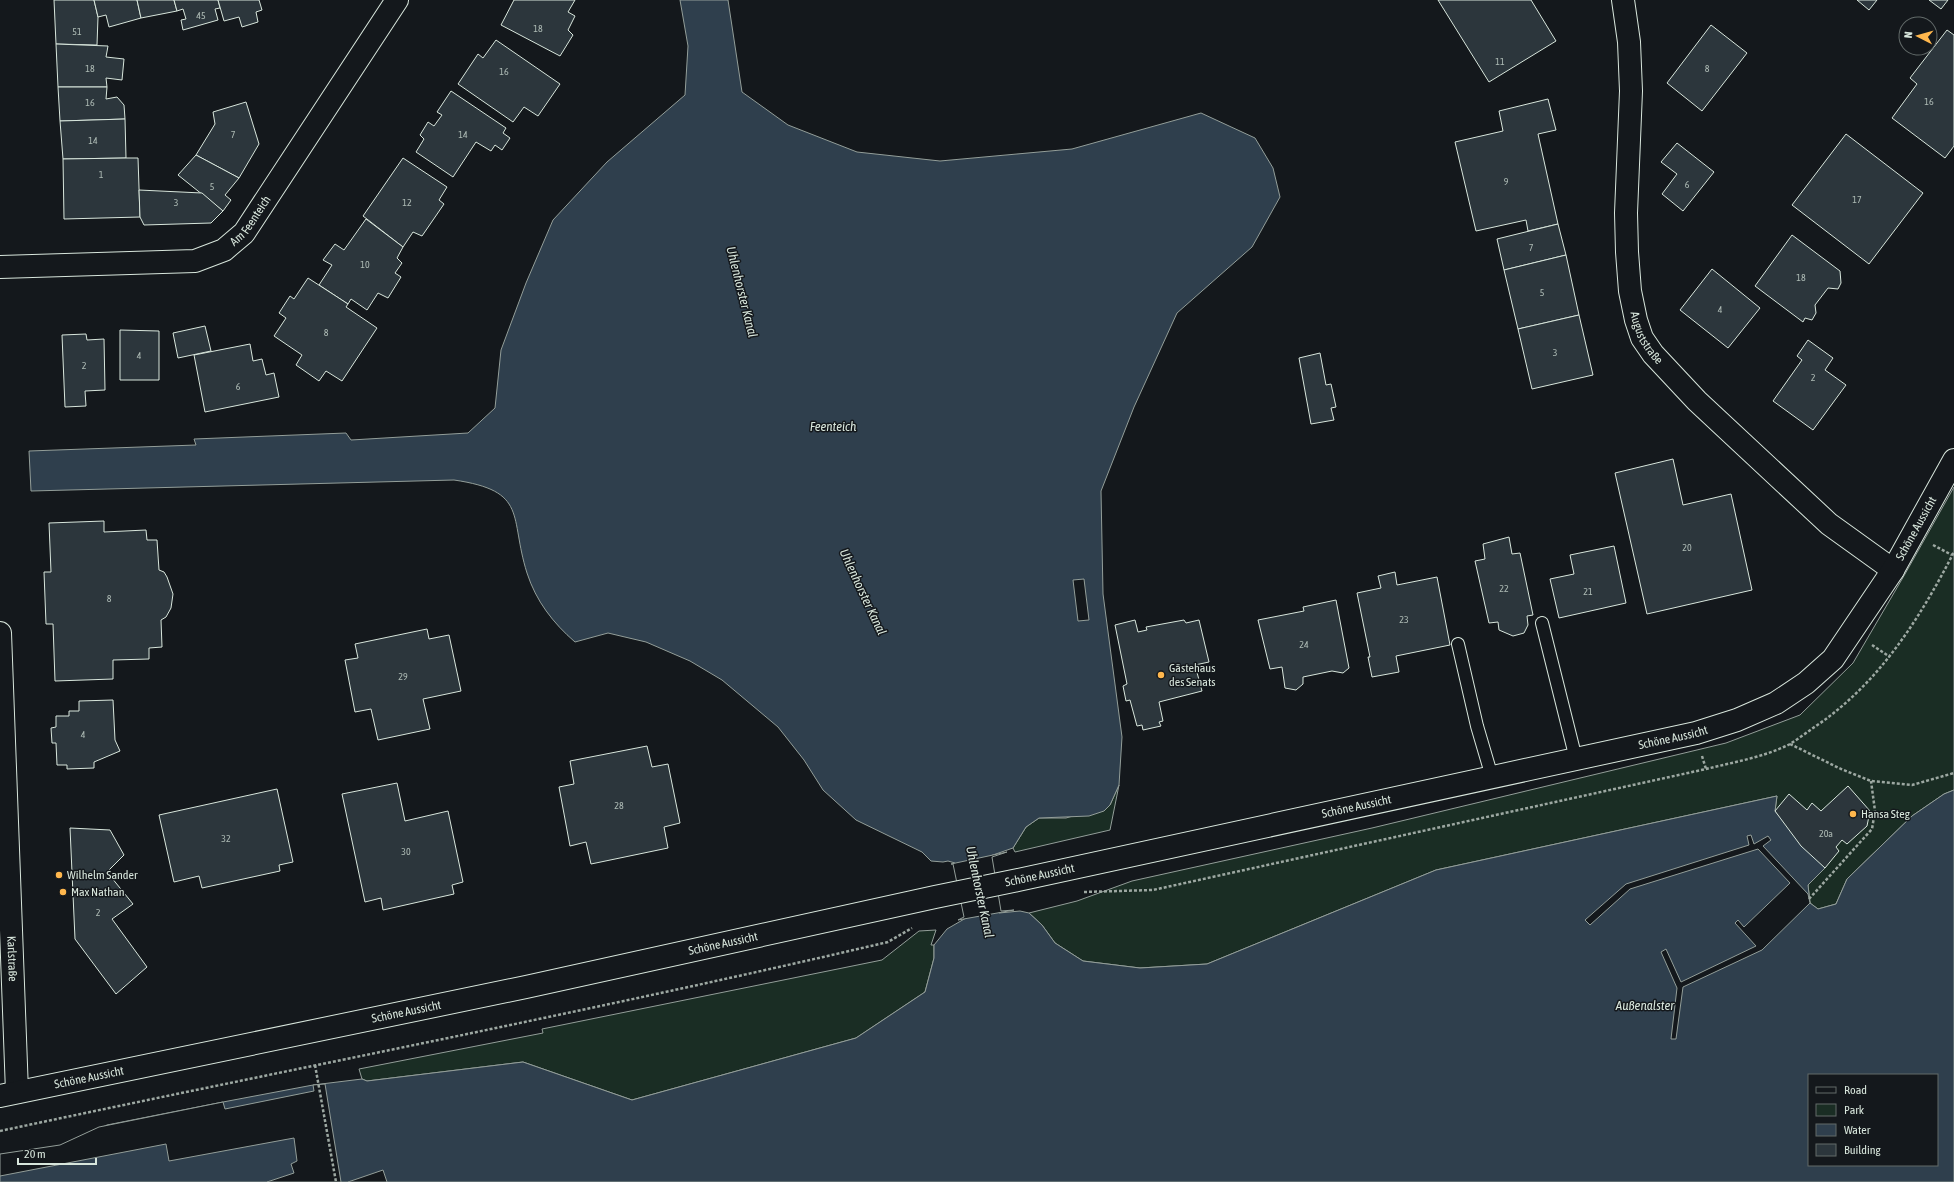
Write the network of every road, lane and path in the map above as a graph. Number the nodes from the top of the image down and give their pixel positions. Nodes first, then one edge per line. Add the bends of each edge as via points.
1 (397, 0) edge
2 (1623, 0) edge
3 (0, 267) edge
4 (1954, 460) edge
5 (1893, 570) junction
6 (1542, 623) dead end
7 (0, 633) edge
8 (1458, 644) dead end
9 (1790, 744) dead end
10 (1576, 759) junction
11 (1954, 773) edge
12 (1492, 777) junction
13 (1871, 781) junction
14 (1082, 892) dead end
15 (1122, 892) dead end
16 (1809, 899) dead end
17 (904, 933) dead end
18 (315, 1065) junction
19 (8, 1094) edge
20 (0, 1131) edge
21 (336, 1182) edge

1 - 3 street, Am Feenteich via 244,233 224,250 195,261
2 - 5 street, Auguststraße via 1629,42 1631,92 1627,252 1630,291 1642,338 1652,354 1697,401 1829,524
4 - 5 street, Schöne Aussicht
5 - 10 street, Schöne Aussicht via 1833,659 1806,683 1776,703 1737,720 1696,733
6 - 10 lane
7 - 19 street, Karlstraße
8 - 12 lane
9 - 13 path
10 - 12 street, Schöne Aussicht
11 - 13 path via 1912,785
12 - 19 street, Schöne Aussicht via 526,987
13 - 16 path via 1875,811 1872,829
14 - 15 path
17 - 18 path via 888,942 723,980
18 - 20 path
18 - 21 path

